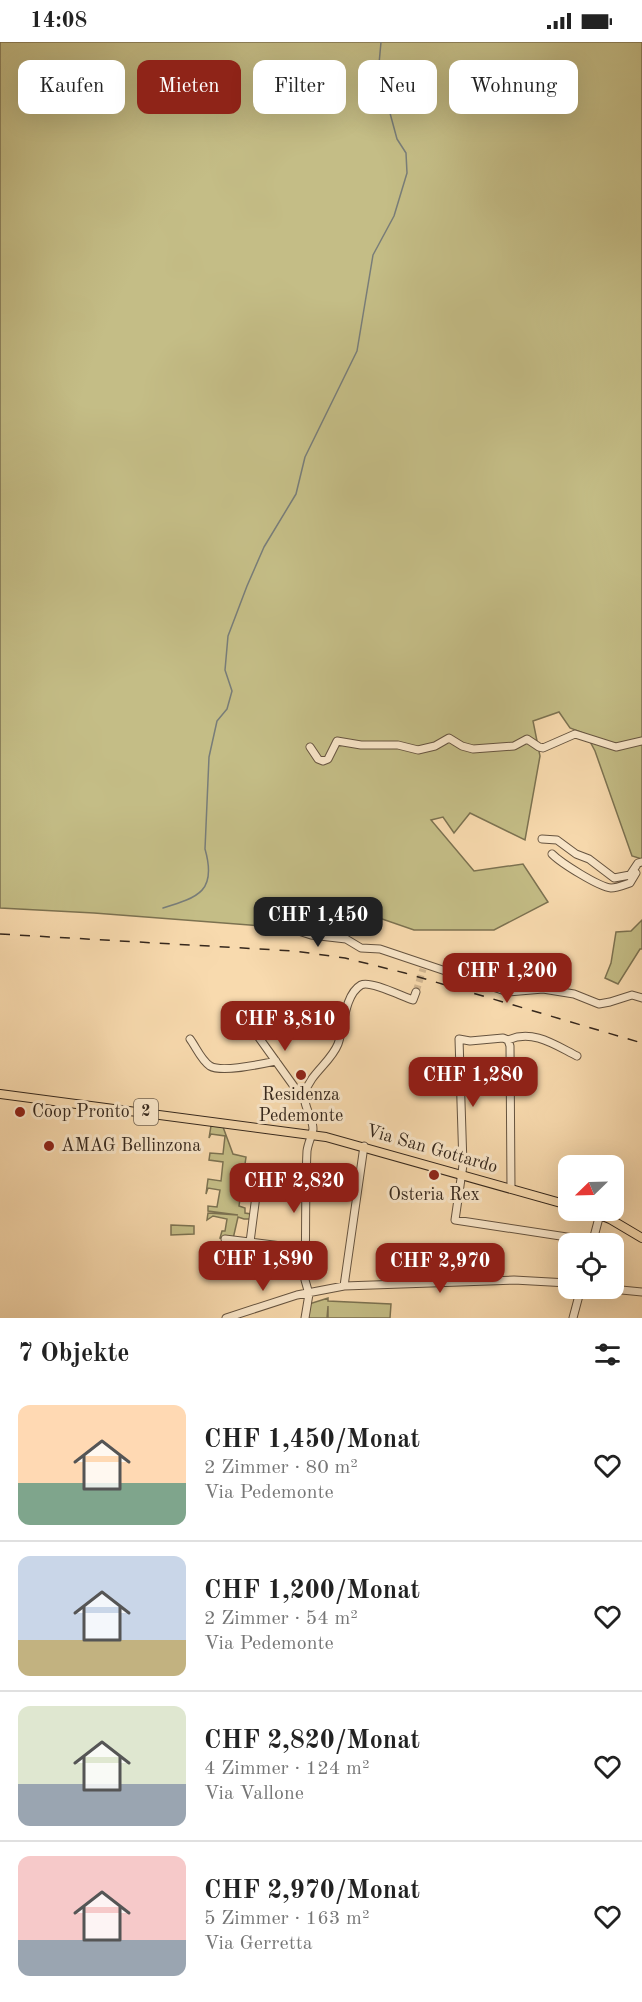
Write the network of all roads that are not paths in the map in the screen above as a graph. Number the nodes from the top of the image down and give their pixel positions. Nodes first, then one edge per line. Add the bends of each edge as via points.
1 (642, 741) edge
2 (310, 747) dead end
3 (542, 838) dead end
4 (552, 854) dead end
5 (642, 863) edge
6 (289, 928) dead end
7 (416, 992) dead end
8 (642, 998) edge
9 (252, 1028) dead end
10 (190, 1039) dead end
11 (508, 1040) junction
12 (577, 1056) dead end
13 (276, 1061) junction
14 (0, 1094) edge
15 (304, 1095) junction
16 (311, 1134) junction
17 (364, 1146) junction
18 (461, 1174) junction
19 (511, 1189) junction
20 (307, 1191) junction
21 (558, 1202) edge
22 (613, 1221) edge
23 (558, 1236) edge
24 (225, 1239) dead end
25 (642, 1239) edge
26 (250, 1242) junction
27 (305, 1249) junction
28 (558, 1282) edge
29 (344, 1286) junction
30 (624, 1290) edge
31 (642, 1292) edge
32 (309, 1294) junction
33 (578, 1299) edge
34 (243, 1311) junction
35 (226, 1318) edge
36 (238, 1318) edge
37 (305, 1318) edge
38 (573, 1318) edge

1 - 2 street via 616,747 575,734 543,748 527,739 514,746 472,748 449,738 418,750 339,741 323,761
3 - 5 street via 557,840 614,878 630,875
4 - 5 street via 571,870 611,888 630,883
6 - 8 street via 346,939 361,948 380,949 508,992 543,989 574,994 599,1004 632,995
7 - 15 street via 413,1000 373,985 359,987 346,1007 335,1051
9 - 13 street
10 - 13 street via 215,1068
11 - 12 street via 530,1035
11 - 18 street via 459,1039
11 - 19 street
13 - 15 street
14 - 16 main road, Via San Gottardo / 2
15 - 16 street
16 - 17 main road, Via San Gottardo / 2
16 - 20 street
17 - 18 main road, Via San Gottardo / 2
17 - 29 street
18 - 19 main road, Via San Gottardo / 2
18 - 23 street via 455,1220
19 - 21 main road, Via San Gottardo / 2
20 - 26 street via 257,1188
20 - 27 street
22 - 25 main road
24 - 26 street
26 - 27 street
27 - 32 street
28 - 29 street via 514,1280
29 - 32 street
30 - 31 street
32 - 34 street
32 - 37 street
33 - 38 street
34 - 35 street
34 - 36 street

